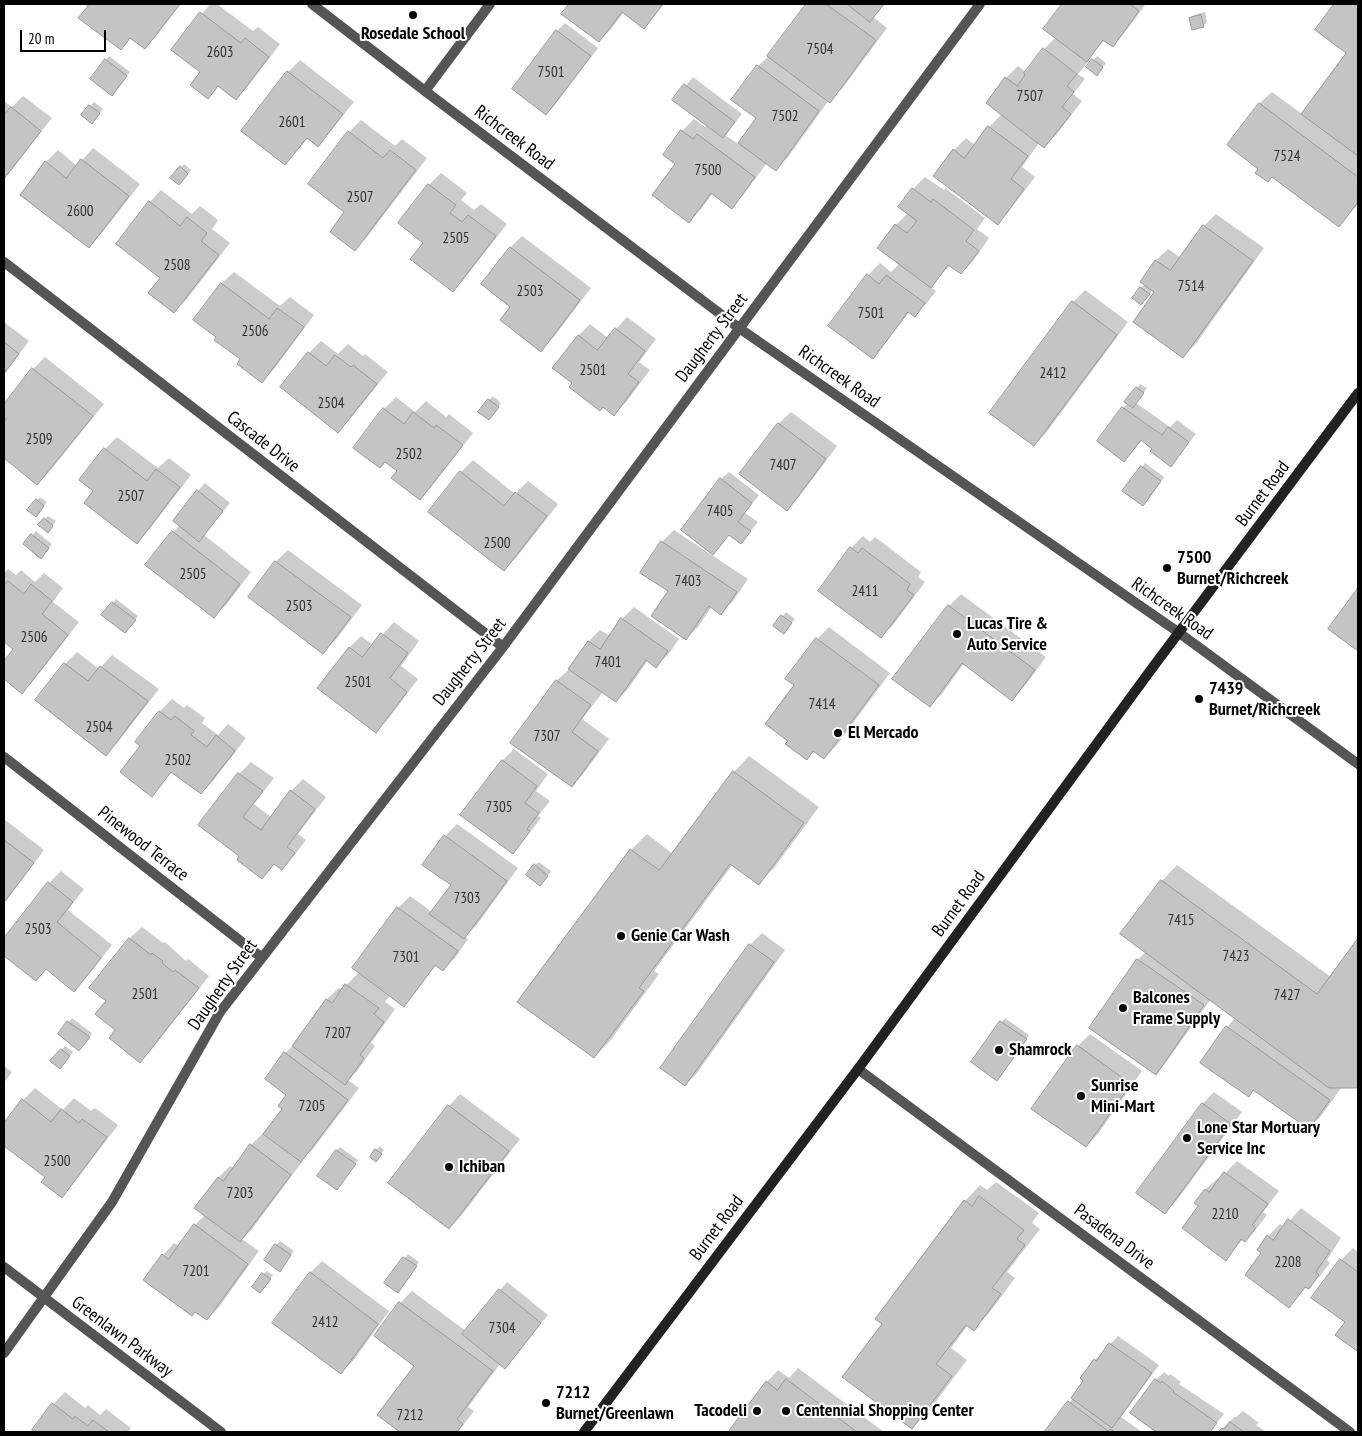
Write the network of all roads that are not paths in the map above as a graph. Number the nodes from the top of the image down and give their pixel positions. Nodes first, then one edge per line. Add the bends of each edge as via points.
1 (312, 4) edge
2 (490, 4) edge
3 (980, 4) edge
4 (425, 91) junction
5 (4, 262) edge
6 (740, 328) junction
7 (1358, 393) edge
8 (1178, 632) junction
9 (503, 647) junction
10 (4, 757) edge
11 (1358, 764) edge
12 (262, 957) junction
13 (858, 1068) junction
14 (4, 1267) edge
15 (44, 1298) junction
16 (4, 1353) edge
17 (221, 1432) edge
18 (584, 1432) edge
19 (1350, 1432) edge

1 - 4 street, Richcreek Road
2 - 4 street
3 - 6 street, Daugherty Street
4 - 6 street, Richcreek Road
5 - 9 street, Cascade Drive
6 - 8 street, Richcreek Road
6 - 9 street, Daugherty Street
7 - 8 main road, Burnet Road
8 - 11 street, Richcreek Road
8 - 13 main road, Burnet Road
9 - 12 street, Daugherty Street
10 - 12 street, Pinewood Terrace
12 - 15 street, Daugherty Street via 220,1012 112,1202
13 - 18 main road, Burnet Road
13 - 19 street, Pasadena Drive
14 - 15 street, Greenlawn Parkway
15 - 16 street, Daugherty Street
15 - 17 street, Greenlawn Parkway

